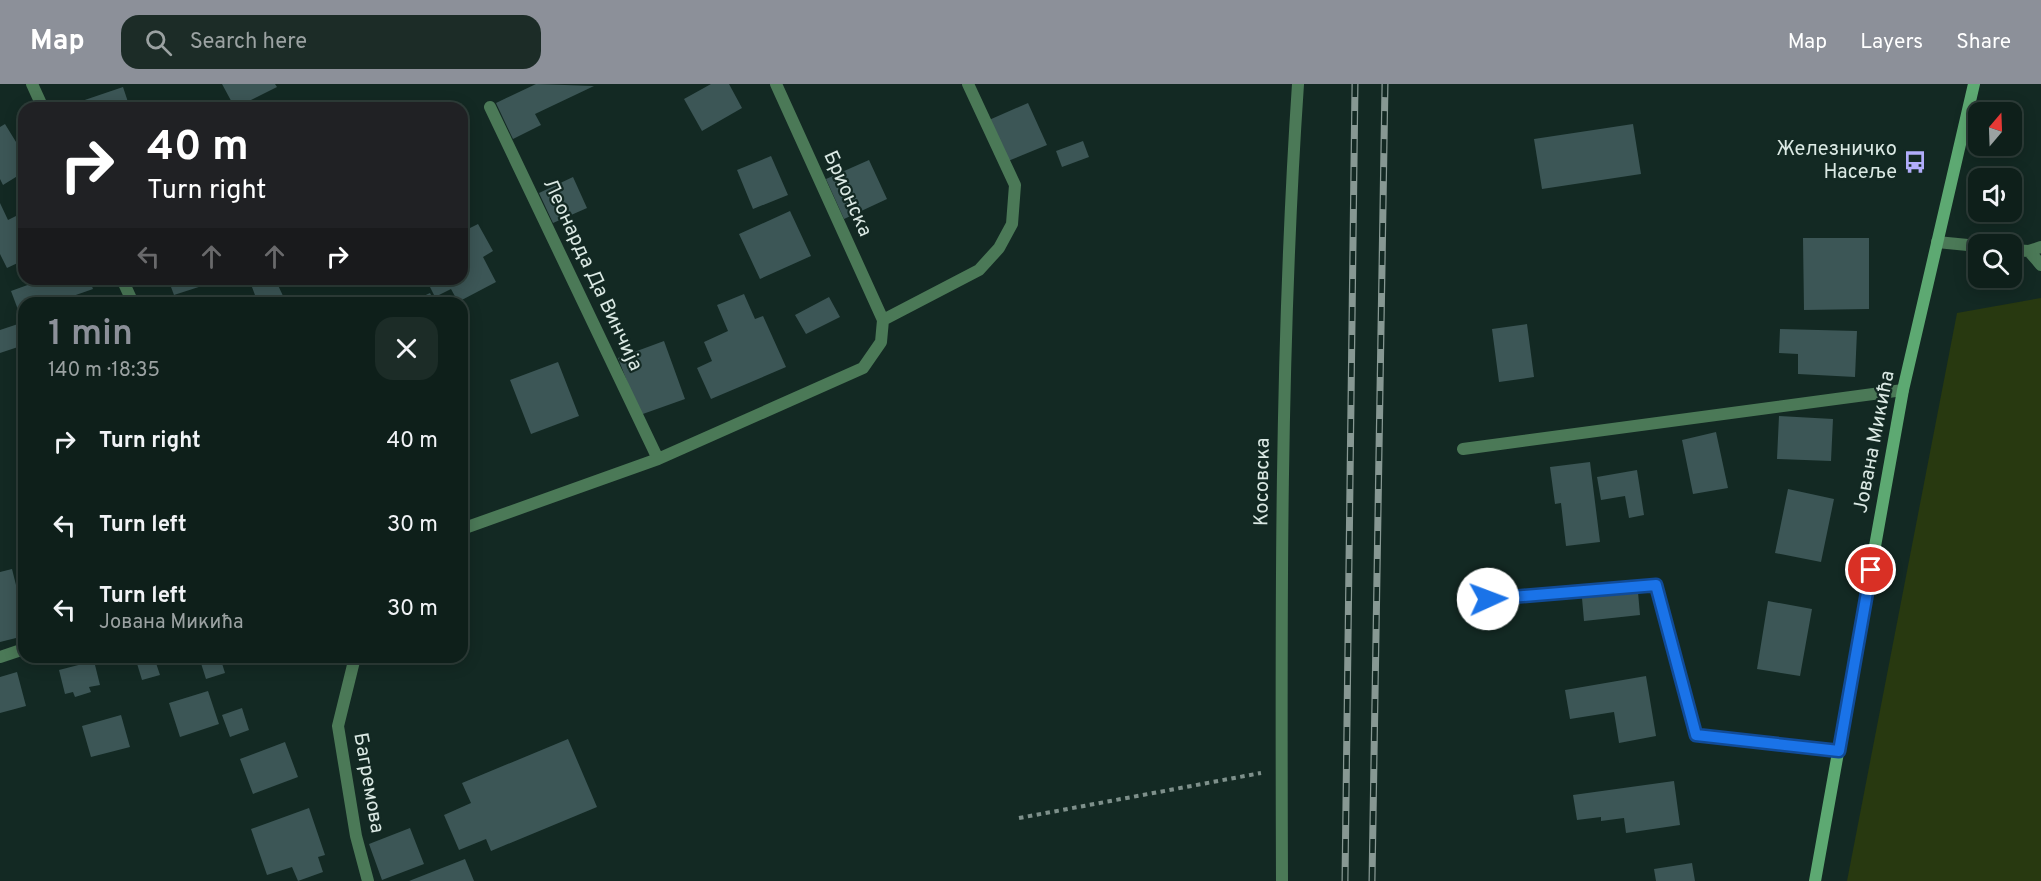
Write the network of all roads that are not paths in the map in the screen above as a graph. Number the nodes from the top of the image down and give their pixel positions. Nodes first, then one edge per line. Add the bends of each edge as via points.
1 (32, 84) edge
2 (776, 84) edge
3 (968, 84) edge
4 (1298, 84) edge
5 (1974, 84) edge
6 (40, 102) edge
7 (490, 106) dead end
8 (1938, 242) junction
9 (1968, 245) edge
10 (2035, 249) edge
11 (2041, 265) edge
12 (882, 320) junction
13 (1903, 390) junction
14 (1463, 449) dead end
15 (658, 459) junction
16 (468, 527) edge
17 (1488, 599) dead end
18 (18, 651) edge
19 (0, 657) edge
20 (354, 663) edge
21 (1839, 751) junction
22 (368, 881) edge
23 (1282, 881) edge
24 (1815, 881) edge

1 - 6 street
2 - 12 street, Брионска
3 - 12 street via 1015,185 1012,224 999,248 980,270
4 - 23 street, Косовска via 1288,224 1281,504
5 - 8 street, Јована Микића
7 - 15 street, Леонарда Да Винчија
8 - 9 street
8 - 13 street, Јована Микића
10 - 11 street
12 - 15 street via 881,342 863,368
13 - 14 street
13 - 21 street, Јована Микића
15 - 16 street
17 - 21 street via 1656,585 1696,735
18 - 19 street
20 - 22 street, Багремова via 338,726 356,836
21 - 24 street, Јована Микића

